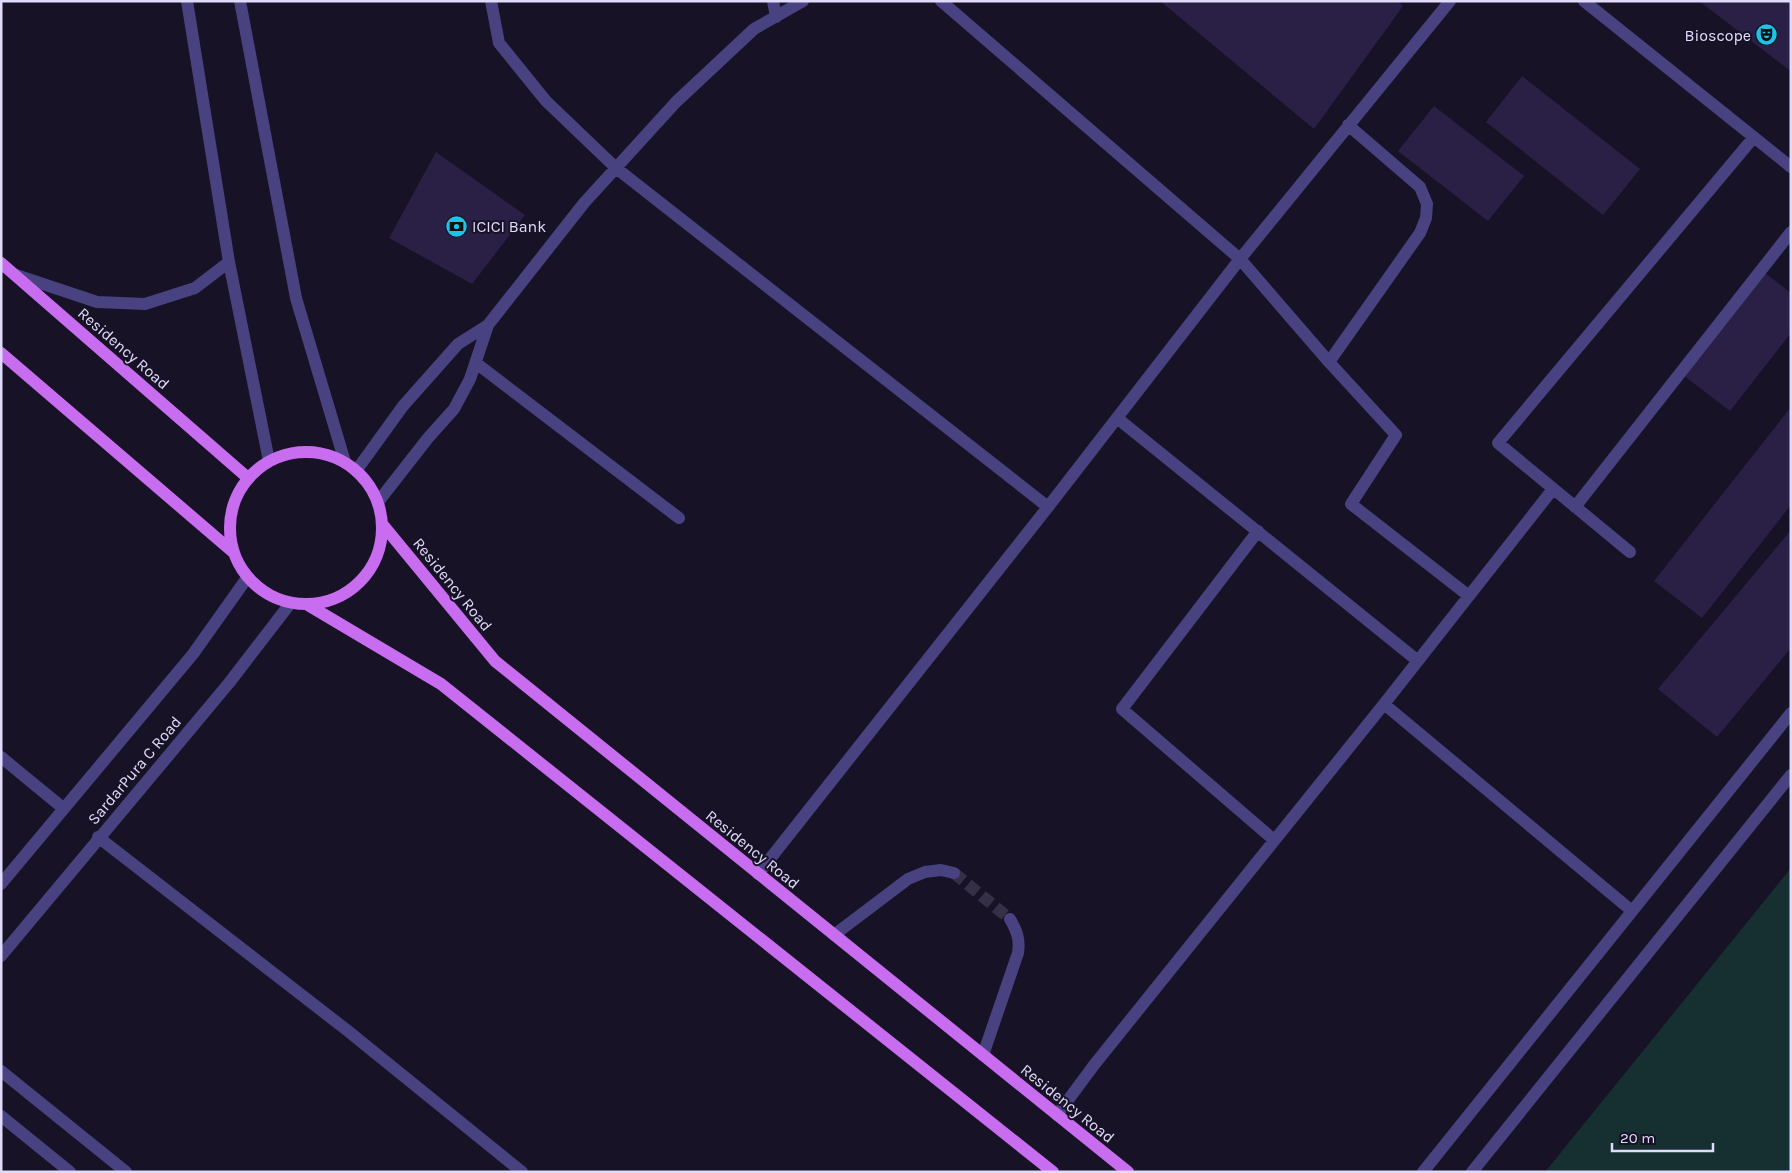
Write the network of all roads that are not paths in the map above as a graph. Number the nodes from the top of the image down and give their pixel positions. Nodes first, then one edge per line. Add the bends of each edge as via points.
1 (187, 1) edge
2 (240, 1) edge
3 (490, 1) edge
4 (773, 1) edge
5 (803, 1) edge
6 (941, 1) edge
7 (1450, 1) edge
8 (1584, 1) edge
9 (776, 17) junction
10 (1348, 124) junction
11 (1754, 137) junction
12 (1791, 167) edge
13 (616, 168) junction
14 (1791, 232) edge
15 (1240, 259) junction
16 (229, 262) junction
17 (1, 263) edge
18 (16, 275) junction
19 (488, 325) junction
20 (1, 353) edge
21 (1329, 362) junction
22 (476, 363) junction
23 (1117, 418) junction
24 (269, 461) junction
25 (345, 462) junction
26 (356, 471) junction
27 (248, 478) junction
28 (1553, 489) junction
29 (378, 502) junction
30 (1048, 507) junction
31 (1575, 507) junction
32 (679, 518) dead end
33 (383, 525) junction
34 (1258, 531) junction
35 (233, 552) junction
36 (1630, 552) dead end
37 (247, 578) junction
38 (1469, 596) junction
39 (290, 605) junction
40 (308, 605) junction
41 (1418, 661) junction
42 (1384, 704) junction
43 (1791, 713) edge
44 (1, 757) edge
45 (1791, 775) edge
46 (63, 808) junction
47 (98, 838) junction
48 (1274, 840) junction
49 (954, 873) tunnel mouth
50 (758, 874) junction
51 (1, 884) edge
52 (1632, 911) junction
53 (1010, 919) tunnel mouth
54 (834, 935) junction
55 (1, 956) edge
56 (983, 1055) junction
57 (1, 1071) edge
58 (1057, 1115) junction
59 (1, 1116) edge
60 (70, 1172) edge
61 (126, 1172) edge
62 (522, 1172) edge
63 (1053, 1172) edge
64 (1128, 1172) edge
65 (1423, 1172) edge
66 (1472, 1172) edge

1 - 16 street
2 - 25 street via 296,298
3 - 13 street via 499,43 546,101
4 - 9 street
5 - 9 street
6 - 15 street
7 - 10 street
8 - 11 street
9 - 13 street via 754,29 676,102
10 - 15 street
10 - 21 street via 1420,187 1427,204 1426,218 1420,233
11 - 12 street
11 - 28 street via 1498,442
13 - 19 street via 584,203
13 - 30 street
14 - 31 street
15 - 21 street
15 - 23 street
16 - 18 street via 195,288 145,304 97,302
16 - 24 street
17 - 18 main road, Residency Road
18 - 27 main road, Residency Road
19 - 22 street
19 - 26 street via 458,344 403,406
20 - 35 main road
21 - 38 street via 1396,435 1351,504
22 - 29 street via 454,409
22 - 32 street
23 - 30 street
23 - 34 street
24 - 25 main road via 294,452 320,453
24 - 27 main road
25 - 26 main road
26 - 29 main road via 365,479
27 - 35 main road via 234,500 229,526
28 - 31 street
28 - 38 street
29 - 33 main road
30 - 50 street
31 - 36 street
33 - 40 main road via 380,549 370,572 346,593
33 - 50 main road, Residency Road via 495,661
34 - 41 street
34 - 48 street via 1122,709
35 - 37 main road
37 - 39 main road
37 - 46 street, SardarPura C Road via 193,654
38 - 41 street
39 - 40 main road
39 - 47 street, SardarPura C Road via 229,683
40 - 63 main road via 441,684
41 - 42 street
42 - 48 street
42 - 52 street
43 - 52 street
44 - 46 street
45 - 66 street
46 - 51 street, SardarPura C Road
47 - 55 street, SardarPura C Road
47 - 62 street via 348,1031
48 - 58 street
49 - 54 street via 941,870 925,872 908,879
50 - 54 main road, Residency Road
52 - 65 street
53 - 56 street via 1020,942 1018,953
54 - 56 main road, Residency Road
56 - 58 main road, Residency Road
57 - 61 street
58 - 64 main road, Residency Road
59 - 60 street

